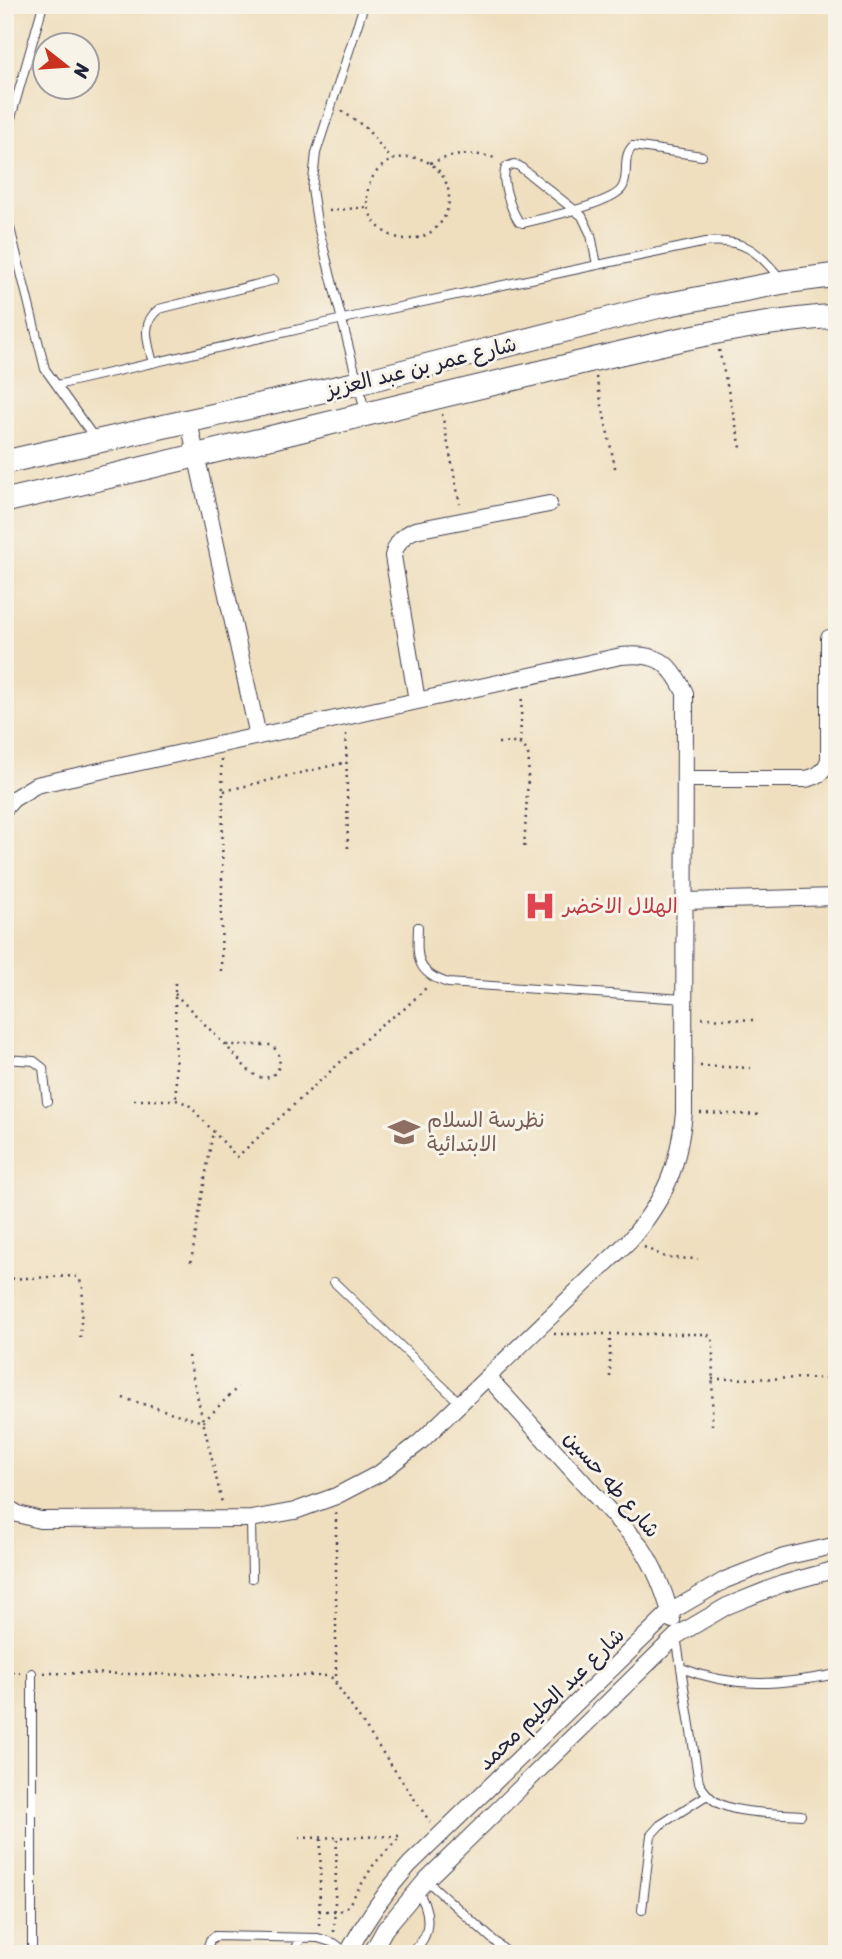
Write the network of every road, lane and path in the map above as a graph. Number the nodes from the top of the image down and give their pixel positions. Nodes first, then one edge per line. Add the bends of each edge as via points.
1 (43, 5) edge
2 (364, 5) edge
3 (331, 105) junction
4 (5, 139) edge
5 (702, 156) dead end
6 (392, 160) junction
7 (430, 163) junction
8 (510, 164) junction
9 (367, 207) junction
10 (5, 208) edge
11 (577, 210) junction
12 (314, 211) junction
13 (597, 265) junction
14 (837, 275) edge
15 (274, 280) dead end
16 (784, 282) junction
17 (837, 316) edge
18 (343, 319) junction
19 (715, 332) junction
20 (592, 360) junction
21 (153, 363) junction
22 (358, 383) junction
23 (57, 385) junction
24 (439, 397) junction
25 (366, 415) junction
26 (189, 422) junction
27 (98, 442) junction
28 (742, 452) dead end
29 (197, 457) junction
30 (5, 462) edge
31 (616, 472) dead end
32 (5, 501) edge
33 (549, 504) dead end
34 (463, 521) junction
35 (829, 638) dead end
36 (522, 678) junction
37 (417, 701) junction
38 (346, 717) junction
39 (258, 736) junction
40 (498, 743) dead end
41 (520, 743) junction
42 (220, 745) junction
43 (347, 762) junction
44 (685, 779) junction
45 (223, 791) junction
46 (5, 808) edge
47 (348, 850) dead end
48 (524, 850) dead end
49 (837, 897) edge
50 (685, 901) junction
51 (418, 927) dead end
52 (221, 976) dead end
53 (434, 979) junction
54 (175, 983) dead end
55 (175, 994) junction
56 (684, 999) junction
57 (684, 1018) junction
58 (754, 1020) dead end
59 (225, 1045) junction
60 (5, 1059) edge
61 (685, 1066) junction
62 (752, 1068) dead end
63 (134, 1100) dead end
64 (177, 1100) junction
65 (47, 1101) dead end
66 (684, 1113) junction
67 (763, 1115) dead end
68 (213, 1131) junction
69 (630, 1240) junction
70 (698, 1259) dead end
71 (191, 1262) dead end
72 (5, 1279) edge
73 (334, 1282) dead end
74 (533, 1334) junction
75 (610, 1334) junction
76 (80, 1339) dead end
77 (188, 1356) dead end
78 (488, 1377) junction
79 (610, 1377) dead end
80 (837, 1378) edge
81 (712, 1379) junction
82 (238, 1387) dead end
83 (123, 1398) dead end
84 (460, 1403) junction
85 (203, 1422) junction
86 (712, 1425) dead end
87 (336, 1496) junction
88 (5, 1506) edge
89 (251, 1519) junction
90 (226, 1520) junction
91 (837, 1545) edge
92 (837, 1569) edge
93 (252, 1578) dead end
94 (670, 1612) junction
95 (676, 1636) junction
96 (681, 1668) junction
97 (5, 1673) edge
98 (32, 1673) junction
99 (837, 1674) edge
100 (336, 1682) junction
101 (707, 1795) junction
102 (801, 1815) dead end
103 (439, 1836) junction
104 (337, 1837) junction
105 (299, 1838) dead end
106 (321, 1838) junction
107 (421, 1885) junction
108 (642, 1910) dead end
109 (319, 1911) junction
110 (335, 1911) junction
111 (367, 1917) junction
112 (385, 1929) junction
113 (301, 1938) junction
114 (318, 1938) junction
115 (342, 1950) edge
116 (32, 1954) edge
117 (220, 1954) edge
118 (293, 1954) edge
119 (372, 1954) edge
120 (406, 1954) edge
121 (509, 1954) edge

1 - 4 lane
2 - 3 lane
3 - 6 path via 366,128
3 - 12 lane via 312,171
5 - 11 lane via 633,146 620,191
6 - 7 path via 412,157
6 - 9 path via 371,179
7 - 8 path via 476,153
7 - 9 path via 444,178 449,197 444,217 431,232 412,239 393,237 376,225
8 - 11 lane via 525,169
8 - 11 lane via 503,177 519,222
9 - 12 path
10 - 23 lane via 45,369
11 - 13 lane via 588,227
12 - 18 lane
13 - 16 lane via 725,240 751,249
13 - 18 lane
14 - 16 street, شارع عمر بن عبد العزيز
15 - 21 lane via 159,309 146,326
16 - 22 street, شارع عمر بن عبد العزيز via 660,306
17 - 19 street, شارع عمر بن عبد العزيز
18 - 21 lane
18 - 22 lane
19 - 20 street, شارع عمر بن عبد العزيز
19 - 28 path
20 - 24 street, شارع عمر بن عبد العزيز
20 - 31 path
21 - 23 lane
22 - 25 lane
22 - 26 street, شارع عمر بن عبد العزيز
23 - 27 lane
24 - 25 street, شارع عمر بن عبد العزيز
24 - 34 path
25 - 29 street, شارع عمر بن عبد العزيز
26 - 27 street, شارع عمر بن عبد العزيز
26 - 29 street
27 - 30 street, شارع عمر بن عبد العزيز
29 - 32 street, شارع عمر بن عبد العزيز
29 - 39 street
33 - 34 street
34 - 37 street via 415,530 396,545 393,556
35 - 44 street via 829,760 824,770 806,779
36 - 37 street
36 - 41 path
36 - 44 street via 621,656 642,654 661,660 676,674 685,692
37 - 38 street
38 - 39 street
38 - 43 path
39 - 42 street
40 - 41 path
41 - 48 path via 529,758
42 - 45 path
42 - 46 street via 36,785
43 - 45 path
43 - 47 path
44 - 50 street
45 - 52 path
49 - 50 street
50 - 56 street
51 - 53 lane via 417,957
53 - 56 lane via 448,984
53 - 68 path via 237,1157
54 - 55 path
55 - 59 path
55 - 64 path
56 - 57 street
57 - 58 path
57 - 61 street
59 - 59 path via 256,1076 271,1076 280,1064 271,1045
60 - 65 lane via 34,1060 43,1068
61 - 62 path
61 - 66 street
63 - 64 path
64 - 68 path via 188,1104
66 - 67 path
66 - 69 street via 680,1148 669,1182 653,1213
68 - 71 path
69 - 70 path via 667,1258
69 - 74 street
72 - 76 path via 79,1278 83,1288
73 - 84 lane
74 - 75 path
74 - 78 street
75 - 79 path
75 - 81 path via 707,1334 713,1344
77 - 85 path
78 - 84 street
78 - 94 street, شارع طه حسين via 640,1545 664,1588
80 - 81 path
81 - 86 path
82 - 85 path
83 - 85 path
84 - 87 street via 380,1473
85 - 90 path
87 - 89 street via 295,1511
87 - 100 path
88 - 90 street via 40,1520
89 - 90 street
89 - 93 lane
91 - 94 street, شارع عبد الحليم محمد via 784,1557 725,1580
92 - 95 street, شارع عبد الحليم محمد via 738,1602
94 - 95 street, شارع طه حسين
94 - 103 street, شارع عبد الحليم محمد
95 - 96 lane
95 - 107 street, شارع عبد الحليم محمد
96 - 99 lane via 744,1684
96 - 101 lane via 699,1783
97 - 98 path
98 - 100 path via 327,1676
98 - 116 lane
100 - 103 path
101 - 102 lane via 733,1808
101 - 108 lane via 651,1835
103 - 111 street, شارع عبد الحليم محمد via 386,1890
104 - 106 path
104 - 110 path
104 - 110 path via 401,1836 374,1864 348,1906
105 - 106 path
106 - 109 path
107 - 112 street, شارع عبد الحليم محمد
107 - 120 lane via 429,1915 427,1929 421,1942
107 - 121 lane
109 - 110 path
109 - 114 path
110 - 115 path
111 - 112 street
111 - 115 street, شارع عبد الحليم محمد
112 - 119 street, شارع عبد الحليم محمد
113 - 114 lane
113 - 117 lane via 215,1936 208,1946
113 - 118 lane
114 - 115 lane

